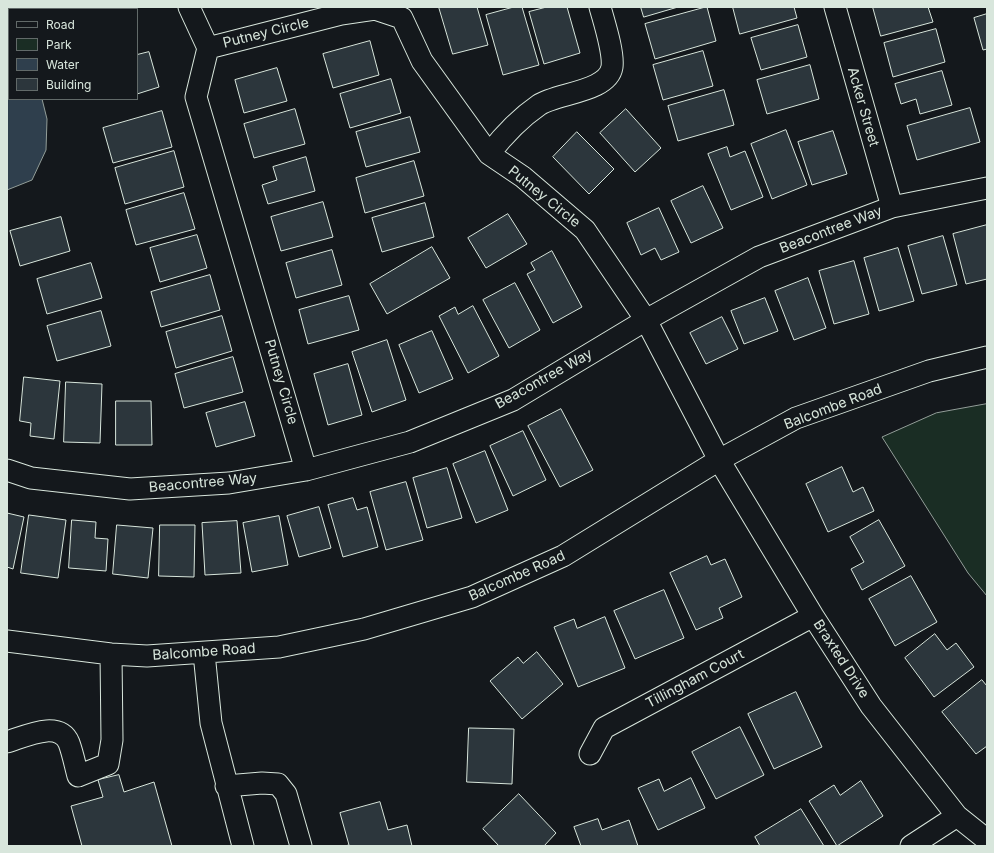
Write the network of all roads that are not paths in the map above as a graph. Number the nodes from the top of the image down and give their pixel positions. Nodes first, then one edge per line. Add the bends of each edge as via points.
1 (189, 7) edge
2 (600, 7) edge
3 (835, 7) edge
4 (208, 48) junction
5 (489, 154) junction
6 (987, 188) edge
7 (892, 207) junction
8 (646, 320) junction
9 (987, 357) edge
10 (720, 460) junction
11 (7, 470) edge
12 (306, 470) junction
13 (813, 616) junction
14 (7, 641) edge
15 (204, 653) junction
16 (111, 654) junction
17 (7, 742) edge
18 (590, 754) dead end
19 (226, 786) junction
20 (957, 816) junction
21 (987, 840) edge
22 (243, 846) edge
23 (301, 846) edge
24 (911, 846) edge

1 - 4 street
2 - 5 street via 609,41 612,68 602,83 540,104 502,137
3 - 7 street, Acker Street
4 - 5 street, Putney Circle via 341,14 375,9 402,18 422,61
4 - 12 street, Putney Circle via 196,97
5 - 8 street, Putney Circle via 523,178 585,230
6 - 7 street, Beacontree Way
7 - 8 street, Beacontree Way via 759,257
8 - 10 street, Putney Circle
8 - 12 street, Beacontree Way via 513,400 410,442
9 - 10 street, Balcombe Road via 929,371 796,418
10 - 13 street, Braxted Drive
10 - 15 street, Balcombe Road via 563,556 472,597 364,629 279,647
11 - 12 street, Beacontree Way via 31,478 130,489 229,483
13 - 18 street, Tillingham Court via 604,728
13 - 20 street, Braxted Drive via 871,706
14 - 16 street, Balcombe Road
15 - 16 street, Balcombe Road via 147,656
15 - 19 street via 211,723
16 - 17 street via 112,740 108,764 78,776 68,741 59,732 48,730
19 - 22 street
19 - 23 street via 278,784 286,794
20 - 21 street, Braxted Drive
20 - 24 street

